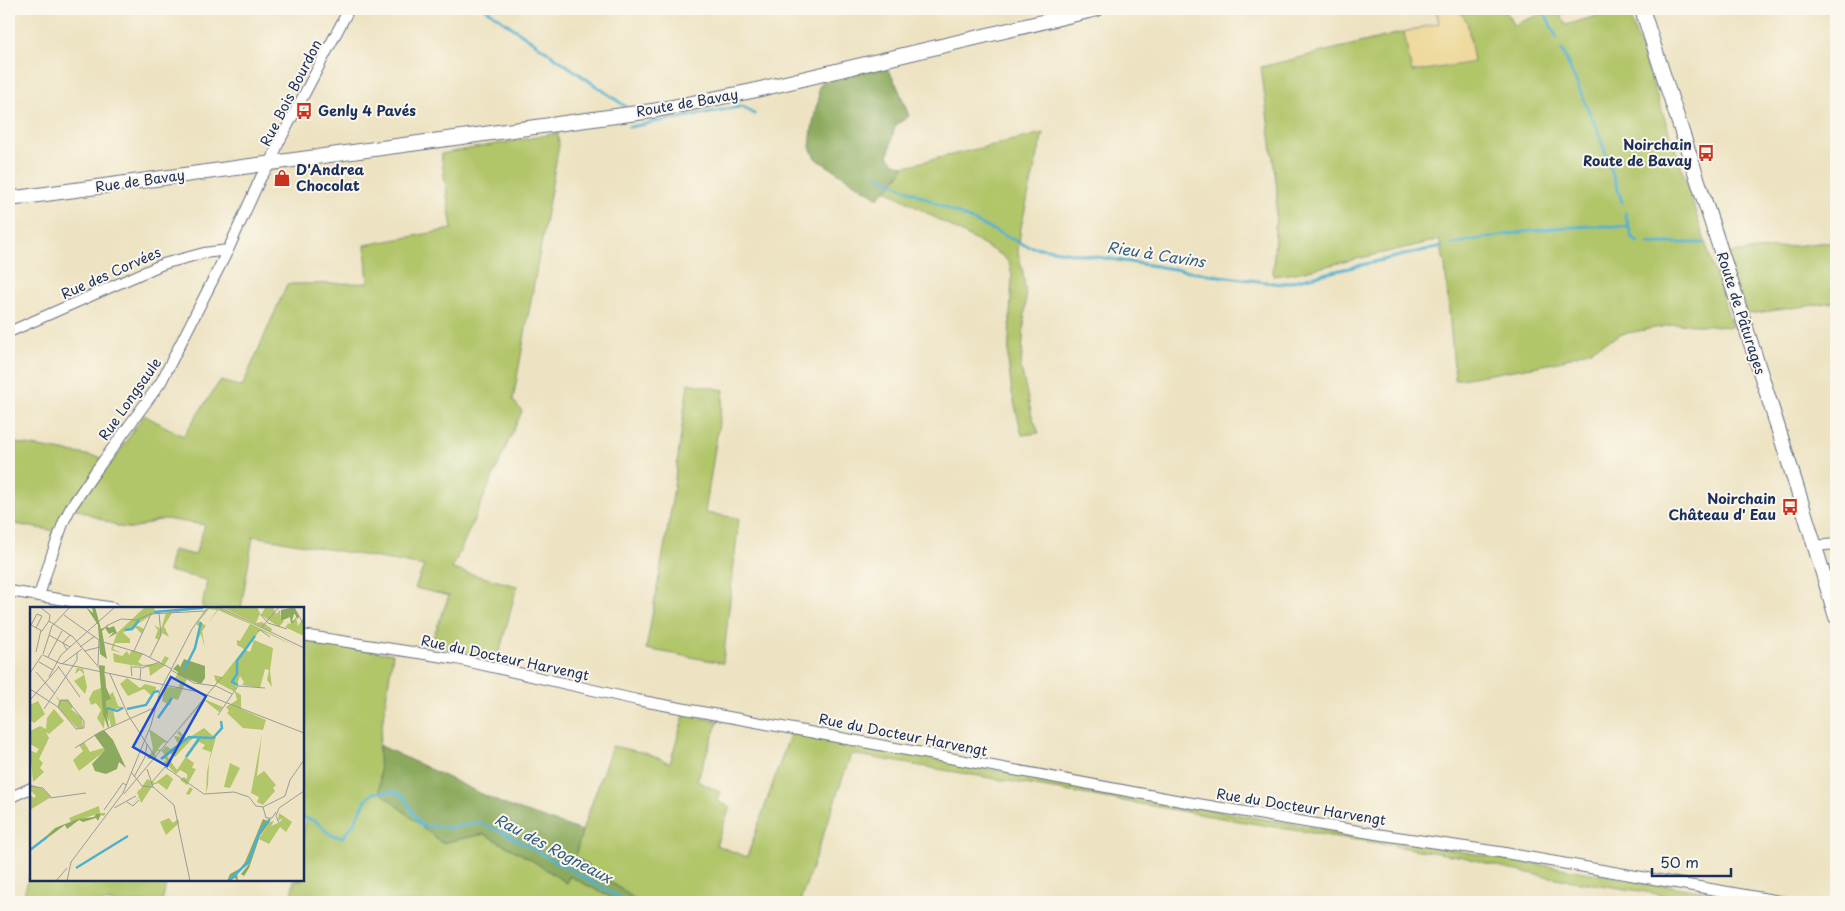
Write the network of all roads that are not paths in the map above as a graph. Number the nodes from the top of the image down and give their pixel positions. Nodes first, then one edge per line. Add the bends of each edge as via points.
1 (349, 9) edge
2 (1097, 9) edge
3 (1642, 9) edge
4 (1063, 12) edge
5 (271, 163) junction
6 (9, 199) edge
7 (228, 250) junction
8 (9, 332) edge
9 (1836, 544) edge
10 (1815, 546) junction
11 (9, 591) edge
12 (40, 596) junction
13 (73, 606) edge
14 (94, 607) edge
15 (1836, 617) edge
16 (304, 635) edge
17 (30, 788) edge
18 (9, 798) edge
19 (1785, 902) edge

1 - 5 street, Rue Bois Bourdon
2 - 4 main road, Route de Bavay
3 - 10 main road, Route de Pâturages
4 - 5 main road, Route de Bavay via 742,93 652,111
5 - 6 main road, Rue de Bavay
5 - 7 street, Rue Longsaule
7 - 8 street, Rue des Corvées via 163,264
7 - 12 street, Rue Longsaule via 161,382 95,472 64,521
9 - 10 street
10 - 15 main road, Route de Pâturages
11 - 12 street
12 - 13 street
13 - 14 street
16 - 19 street, Rue du Docteur Harvengt via 456,659 637,700 1182,801
17 - 18 street

